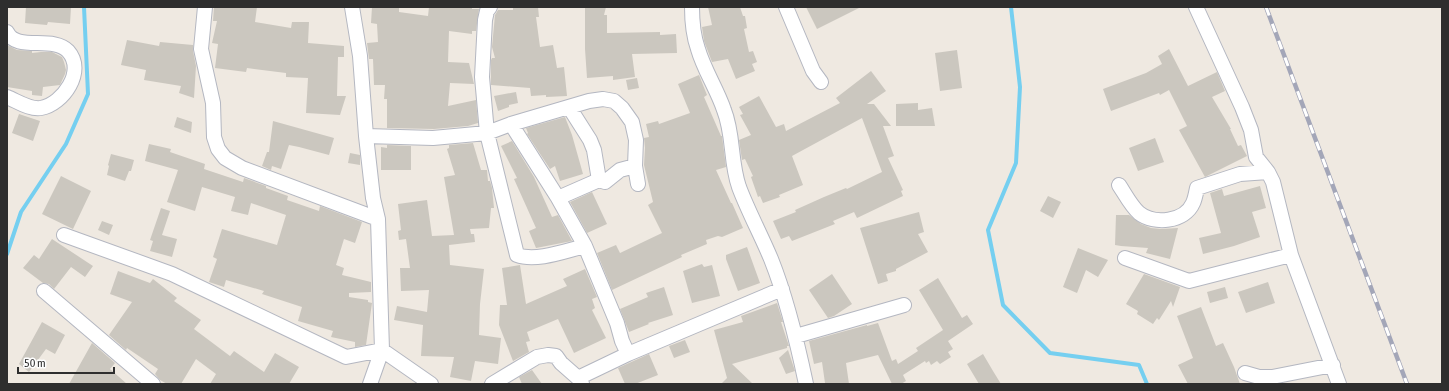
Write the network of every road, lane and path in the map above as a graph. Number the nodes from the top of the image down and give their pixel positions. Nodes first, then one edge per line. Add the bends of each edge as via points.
1 (205, 7) edge
2 (352, 7) edge
3 (490, 7) edge
4 (692, 7) edge
5 (786, 7) edge
6 (1196, 7) edge
7 (7, 32) edge
8 (821, 82) dead end
9 (7, 97) edge
10 (569, 107) junction
11 (511, 124) junction
12 (487, 134) junction
13 (366, 136) junction
14 (635, 166) junction
15 (1268, 172) junction
16 (599, 180) junction
17 (638, 184) dead end
18 (1119, 184) dead end
19 (558, 198) junction
20 (378, 219) junction
21 (64, 235) dead end
22 (585, 246) junction
23 (1291, 255) junction
24 (1125, 258) dead end
25 (782, 289) junction
26 (44, 291) dead end
27 (904, 305) dead end
28 (796, 336) junction
29 (382, 350) junction
30 (628, 354) junction
31 (1332, 365) junction
32 (1245, 373) dead end
33 (580, 381) edge
34 (153, 384) edge
35 (370, 384) edge
36 (431, 384) edge
37 (492, 384) edge
38 (806, 384) edge
39 (1339, 384) edge

1 - 20 street via 201,49 213,103 214,137 218,149 225,158 242,168
2 - 13 street via 360,56
3 - 12 street via 485,20 482,77
4 - 25 street via 692,27 698,50 730,129 733,164 739,186
5 - 8 street via 813,71
6 - 15 street via 1242,106 1251,130 1256,157
7 - 9 street via 16,42 54,44 68,51 75,75 70,87 50,106 31,108
10 - 11 street
10 - 14 street via 603,99 614,101 622,108 632,122 636,140
10 - 16 street via 590,140
11 - 12 street
11 - 19 street
12 - 13 street via 433,138
12 - 22 street via 517,256 536,258
13 - 20 street
14 - 16 street via 620,170 605,182
14 - 17 street
15 - 18 street via 1240,174 1197,188 1193,204 1178,218 1166,220 1152,220 1139,213
15 - 23 street via 1273,182
16 - 19 street
19 - 22 street
20 - 29 street
21 - 29 street via 172,274 346,357
22 - 30 street via 618,323
23 - 24 street via 1189,281
23 - 31 street
25 - 28 street
25 - 30 street
26 - 34 street
27 - 28 street
28 - 38 street
29 - 35 street
29 - 36 street
30 - 33 street
31 - 32 street via 1272,378
31 - 39 street
33 - 37 street via 556,356 548,355 537,357

